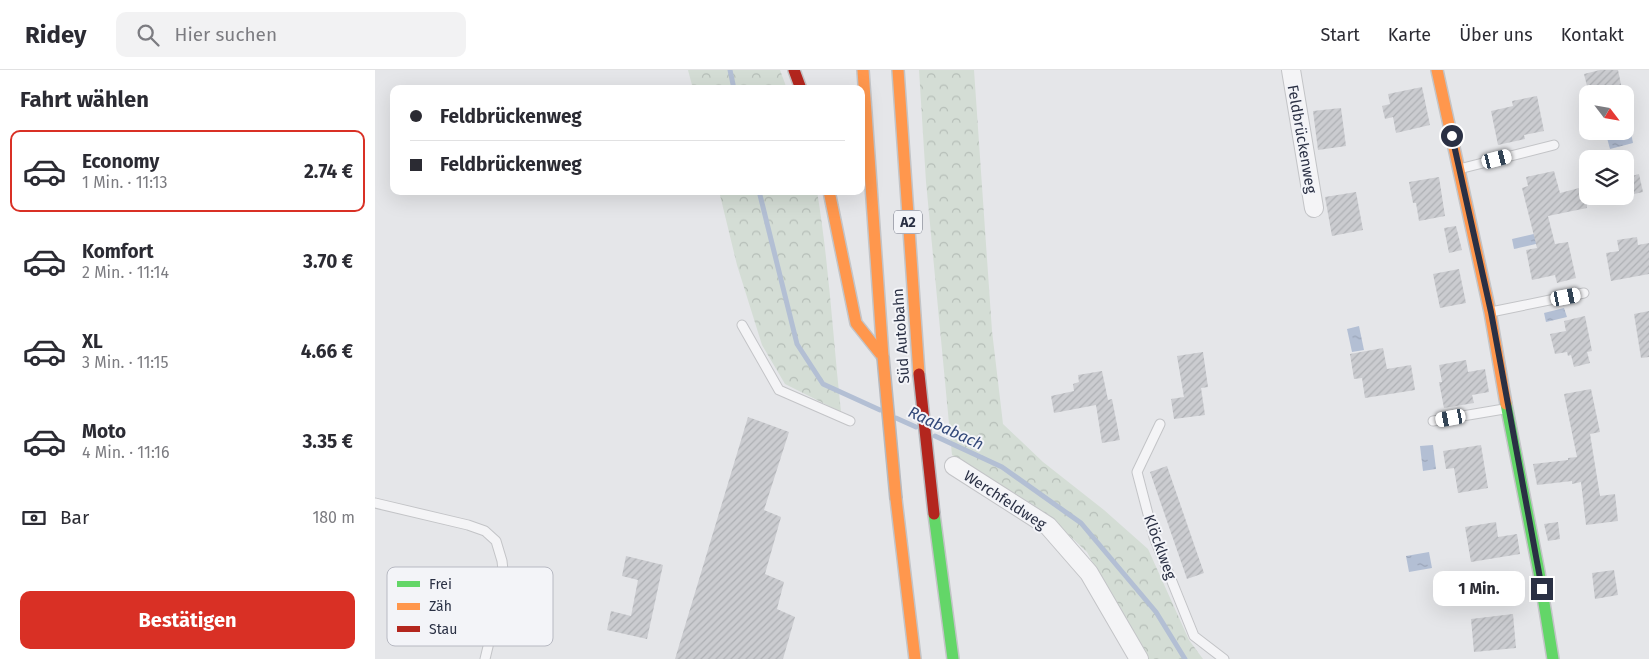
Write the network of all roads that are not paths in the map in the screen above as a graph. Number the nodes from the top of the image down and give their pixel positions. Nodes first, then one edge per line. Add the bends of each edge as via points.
1 (794, 70) edge
2 (863, 70) edge
3 (898, 70) edge
4 (1291, 70) edge
5 (1437, 70) edge
6 (800, 85) edge
7 (864, 85) edge
8 (865, 99) edge
9 (1554, 145) dead end
10 (1459, 169) junction
11 (830, 195) edge
12 (1314, 208) dead end
13 (1585, 293) dead end
14 (1491, 312) junction
15 (742, 325) dead end
16 (883, 357) junction
17 (1507, 409) junction
18 (850, 421) dead end
19 (1433, 421) dead end
20 (1160, 424) dead end
21 (953, 466) dead end
22 (375, 503) edge
23 (503, 567) edge
24 (488, 646) edge
25 (485, 659) edge
26 (915, 659) edge
27 (953, 659) edge
28 (1139, 659) edge
29 (1224, 659) edge
30 (1553, 659) edge

1 - 6 main road
2 - 7 main road, Süd Autobahn / A2
3 - 27 main road, Süd Autobahn / A2, bridge via 919,374
4 - 12 street, Feldbrückenweg
5 - 10 main road
8 - 16 main road, Süd Autobahn / A2
9 - 10 lane
10 - 14 main road
11 - 16 main road via 856,323
13 - 14 lane
14 - 17 main road
15 - 18 lane via 779,390
16 - 26 main road, Süd Autobahn / A2, bridge
17 - 19 lane
17 - 30 main road
20 - 29 lane, Klöcklweg via 1137,472 1154,537 1194,636
21 - 28 street, Werchfeldweg via 1048,526 1089,573
22 - 23 lane via 485,531 496,541
24 - 25 lane

